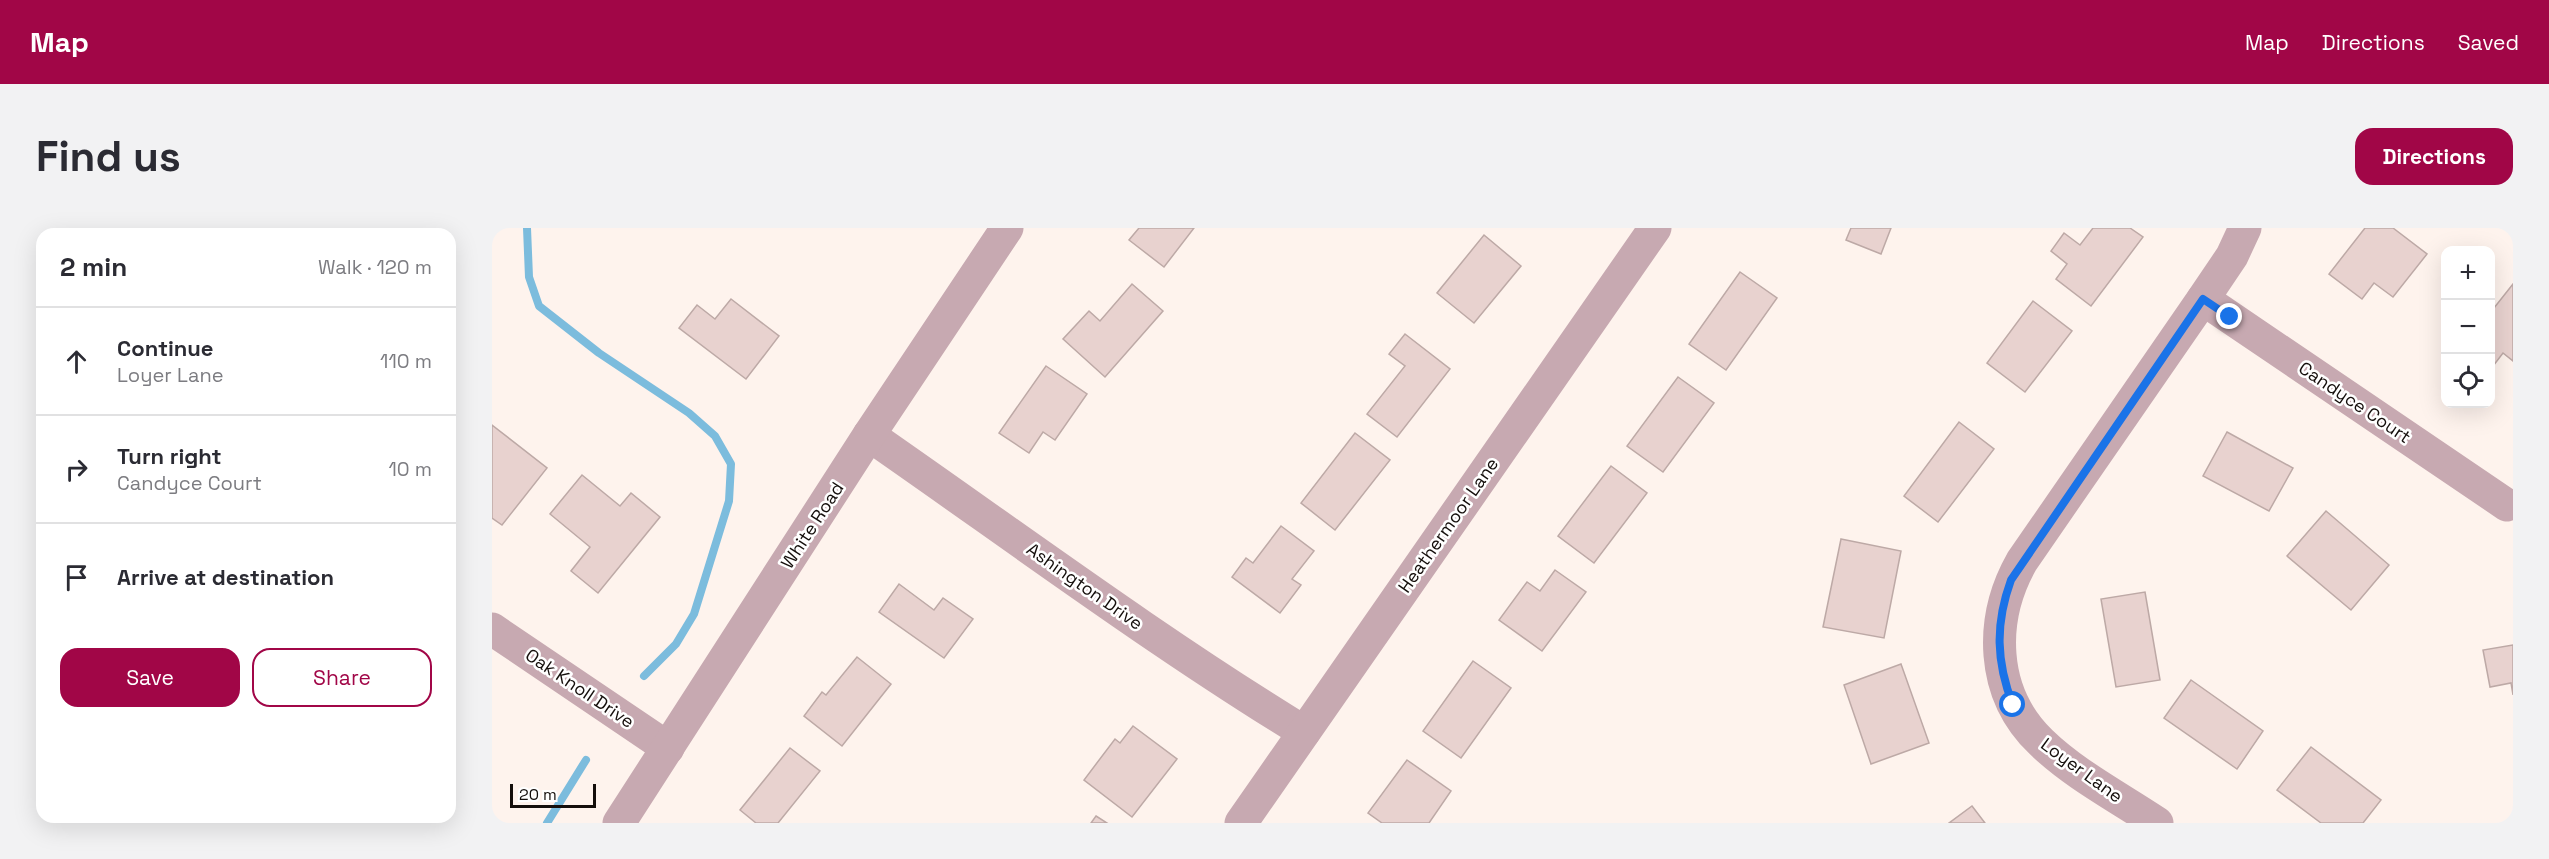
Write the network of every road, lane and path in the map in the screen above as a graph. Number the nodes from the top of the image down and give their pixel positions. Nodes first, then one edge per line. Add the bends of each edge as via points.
1 (1007, 228) edge
2 (1655, 228) edge
3 (2245, 228) edge
4 (2203, 299) junction
5 (869, 435) junction
6 (2507, 505) dead end
7 (492, 629) edge
8 (1304, 732) junction
9 (668, 748) junction
10 (2143, 819) edge
11 (619, 823) edge
12 (1241, 823) edge

1 - 5 street, White Road
2 - 8 street, Heathermoor Lane
3 - 4 street, Loyer Lane via 2232,256
4 - 6 street, Candyce Court
4 - 10 street, Loyer Lane via 2022,561 2003,600 1999,621 2003,675 2013,705 2025,723 2055,754
5 - 8 street, Ashington Drive via 1134,621
5 - 9 street, White Road
7 - 9 street, Oak Knoll Drive
8 - 12 street, Heathermoor Lane
9 - 11 street, White Road

